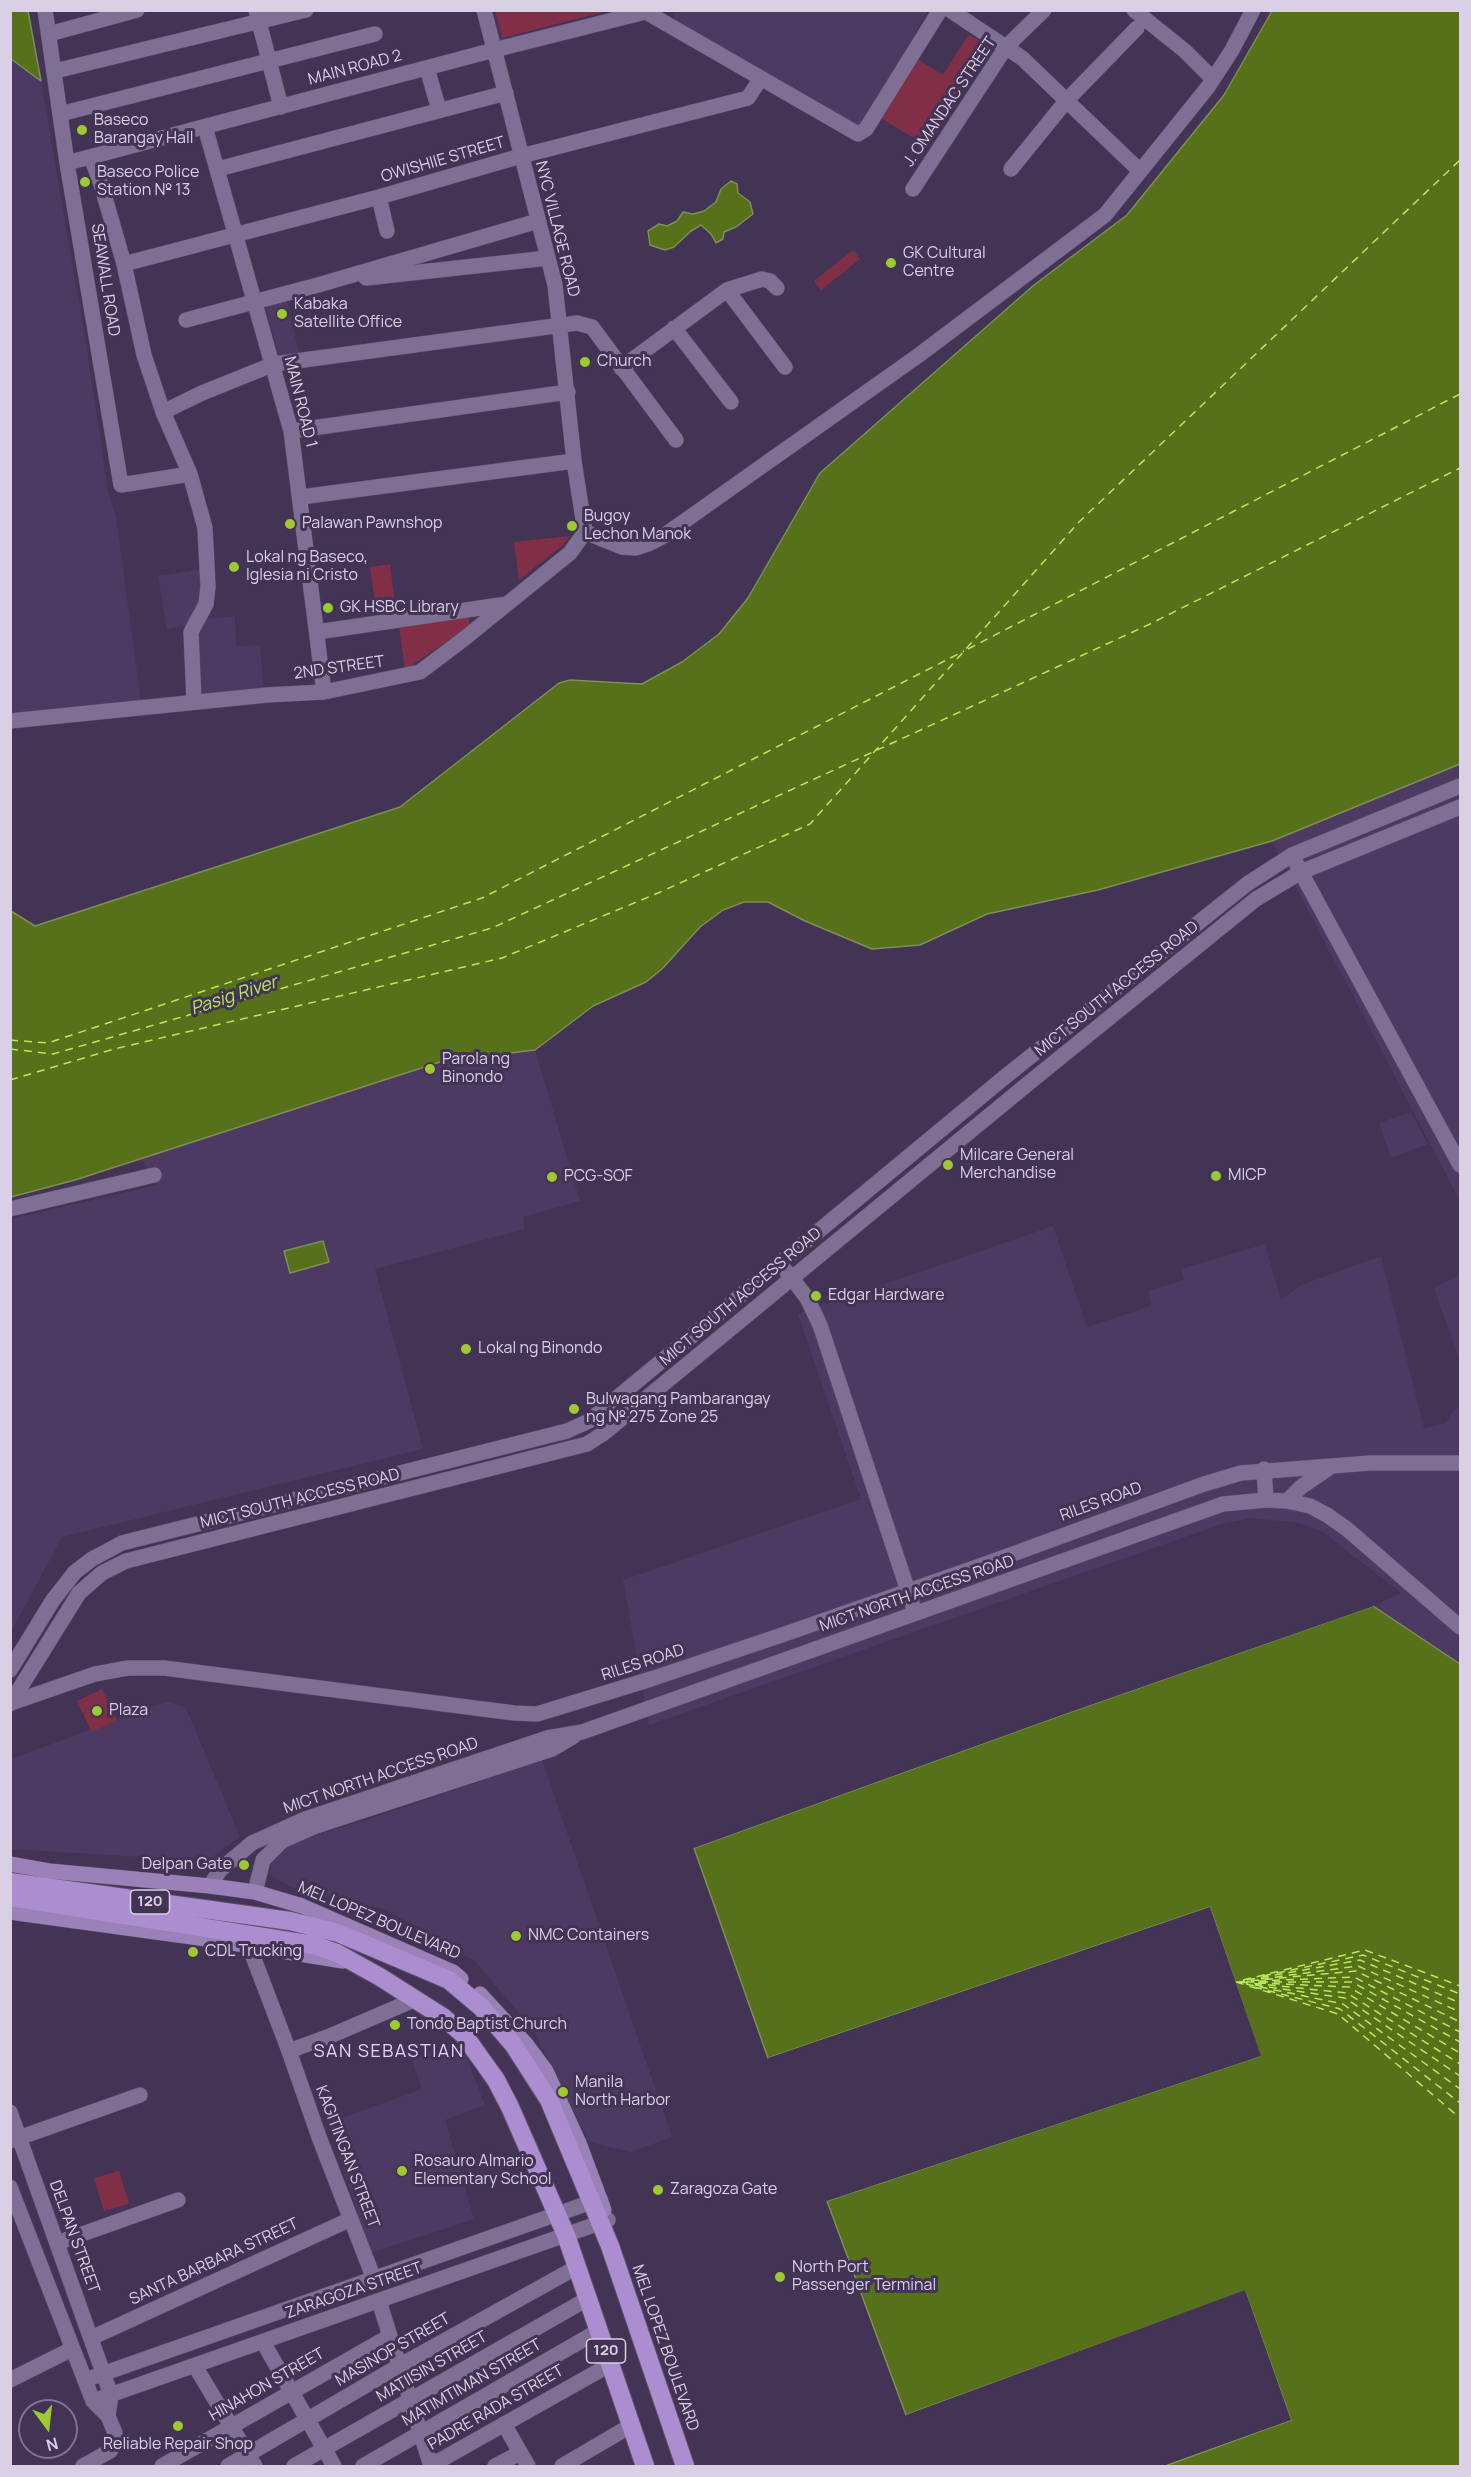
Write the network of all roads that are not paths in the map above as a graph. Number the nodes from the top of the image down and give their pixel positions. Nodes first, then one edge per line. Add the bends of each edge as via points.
1 (45, 10) edge
2 (137, 10) edge
3 (306, 10) edge
4 (484, 10) edge
5 (940, 10) edge
6 (950, 10) edge
7 (1044, 10) edge
8 (1134, 10) edge
9 (1253, 10) edge
10 (649, 11) edge
11 (257, 16) edge
12 (1137, 28) dead end
13 (49, 34) junction
14 (375, 34) dead end
15 (1006, 47) junction
16 (495, 50) junction
17 (269, 59) junction
18 (428, 68) junction
19 (55, 71) junction
20 (761, 78) junction
21 (1213, 79) junction
22 (506, 93) junction
23 (1067, 100) junction
24 (281, 107) junction
25 (439, 110) junction
26 (60, 114) junction
27 (205, 128) junction
28 (521, 156) junction
29 (91, 157) junction
30 (68, 163) junction
31 (218, 169) junction
32 (1011, 169) dead end
33 (1140, 171) junction
34 (913, 189) dead end
35 (379, 197) junction
36 (538, 221) junction
37 (387, 231) dead end
38 (236, 235) junction
39 (548, 258) junction
40 (124, 264) junction
41 (318, 285) junction
42 (777, 288) dead end
43 (727, 290) junction
44 (256, 300) junction
45 (186, 320) dead end
46 (560, 326) junction
47 (674, 328) junction
48 (274, 364) junction
49 (785, 366) dead end
50 (621, 368) junction
51 (568, 392) junction
52 (731, 402) dead end
53 (163, 412) junction
54 (291, 430) junction
55 (676, 440) dead end
56 (574, 461) junction
57 (190, 474) junction
58 (301, 497) junction
59 (585, 532) junction
60 (507, 604) junction
61 (317, 632) junction
62 (324, 692) junction
63 (194, 702) junction
64 (10, 721) edge
65 (1461, 786) edge
66 (1461, 807) edge
67 (1292, 855) junction
68 (1301, 872) junction
69 (1088, 1010) junction
70 (1101, 1025) junction
71 (905, 1160) junction
72 (1461, 1165) edge
73 (918, 1174) junction
74 (154, 1175) dead end
75 (10, 1209) edge
76 (779, 1263) junction
77 (791, 1278) junction
78 (1461, 1463) edge
79 (1334, 1465) junction
80 (1264, 1469) junction
81 (1266, 1500) junction
82 (1287, 1501) junction
83 (908, 1591) junction
84 (52, 1600) junction
85 (68, 1610) junction
86 (915, 1612) junction
87 (1458, 1621) edge
88 (10, 1670) edge
89 (11, 1704) edge
90 (582, 1732) junction
91 (10, 1864) edge
92 (10, 1882) edge
93 (210, 1886) junction
94 (255, 1892) junction
95 (10, 1897) edge
96 (10, 1912) edge
97 (288, 1930) junction
98 (249, 1946) junction
99 (354, 1963) junction
100 (416, 1999) junction
101 (289, 2051) junction
102 (140, 2095) dead end
103 (10, 2112) edge
104 (15, 2139) edge
105 (10, 2187) edge
106 (178, 2200) dead end
107 (596, 2201) junction
108 (556, 2215) junction
109 (351, 2219) junction
110 (604, 2222) junction
111 (566, 2235) junction
112 (57, 2243) junction
113 (578, 2267) junction
114 (374, 2279) junction
115 (589, 2298) junction
116 (379, 2301) junction
117 (600, 2330) junction
118 (390, 2336) junction
119 (91, 2338) junction
120 (263, 2342) junction
121 (72, 2349) junction
122 (611, 2364) junction
123 (195, 2366) junction
124 (399, 2366) junction
125 (103, 2373) junction
126 (10, 2380) edge
127 (85, 2380) junction
128 (291, 2392) junction
129 (111, 2395) junction
130 (410, 2400) junction
131 (93, 2401) junction
132 (108, 2416) junction
133 (307, 2421) junction
134 (504, 2424) junction
135 (632, 2425) junction
136 (231, 2426) junction
137 (420, 2434) junction
138 (323, 2449) junction
139 (520, 2453) junction
140 (252, 2460) edge
141 (640, 2464) edge
142 (86, 2466) edge
143 (162, 2466) edge
144 (228, 2466) edge
145 (294, 2466) edge
146 (334, 2466) edge
147 (363, 2466) edge
148 (431, 2466) edge
149 (495, 2466) edge
150 (528, 2466) edge
151 (562, 2466) edge
152 (685, 2466) edge

1 - 13 street, SEAWALL ROAD
2 - 13 street
3 - 11 street
4 - 16 street, NYC VILLAGE ROAD
5 - 20 street via 862,133
6 - 15 street
7 - 15 street, J. OMANDAC STREET
8 - 21 street
9 - 21 street
10 - 16 street, MAIN ROAD 2
10 - 20 street
11 - 17 street
11 - 19 street
12 - 23 street
13 - 19 street, SEAWALL ROAD
14 - 17 street
15 - 23 street
15 - 34 street, J. OMANDAC STREET
16 - 18 street, MAIN ROAD 2
16 - 22 street, NYC VILLAGE ROAD
17 - 24 street
17 - 26 street
18 - 24 street, MAIN ROAD 2
18 - 25 street
19 - 26 street, SEAWALL ROAD
20 - 28 street, OWISHIIE STREET via 748,98
21 - 33 street
22 - 25 street
22 - 28 street, NYC VILLAGE ROAD
23 - 32 street
23 - 33 street
24 - 27 street, MAIN ROAD 2
25 - 31 street
26 - 30 street, SEAWALL ROAD
27 - 29 street, MAIN ROAD 2
27 - 31 street, MAIN ROAD 1
28 - 35 street, OWISHIIE STREET
28 - 36 street, NYC VILLAGE ROAD
29 - 30 street, MAIN ROAD 2
29 - 40 street
30 - 57 street, SEAWALL ROAD via 121,485
31 - 38 street, MAIN ROAD 1
33 - 59 street via 1112,208 1082,233 919,355 662,537 636,548 622,547
35 - 37 street
35 - 38 street, OWISHIIE STREET
36 - 39 street, NYC VILLAGE ROAD
36 - 41 street
38 - 40 street, OWISHIIE STREET
38 - 44 street, MAIN ROAD 1
39 - 41 street
39 - 46 street, NYC VILLAGE ROAD
40 - 53 street via 144,355
41 - 44 street
42 - 43 street via 762,279
43 - 47 street
43 - 49 street
44 - 45 street
44 - 48 street, MAIN ROAD 1
46 - 48 street
46 - 50 street via 577,323 592,327
46 - 51 street, NYC VILLAGE ROAD
47 - 50 street
47 - 52 street
48 - 53 street
48 - 54 street, MAIN ROAD 1
50 - 55 street
51 - 54 street
51 - 56 street, NYC VILLAGE ROAD
53 - 57 street
54 - 58 street, MAIN ROAD 1
56 - 58 street
56 - 59 street, NYC VILLAGE ROAD
57 - 63 street via 206,528 208,587 202,615 191,632
58 - 61 street, MAIN ROAD 1
59 - 60 street, 2ND STREET via 570,553
60 - 61 street
60 - 62 street, 2ND STREET via 420,672
61 - 62 street, MAIN ROAD 1
62 - 63 street, 2ND STREET
63 - 64 street, 2ND STREET
65 - 67 street, MICT SOUTH ACCESS ROAD
66 - 68 street, MICT SOUTH ACCESS ROAD
67 - 68 street
67 - 69 street, MICT SOUTH ACCESS ROAD via 1247,884
68 - 70 street, MICT SOUTH ACCESS ROAD via 1256,899
68 - 72 street
69 - 70 street
69 - 71 street, MICT SOUTH ACCESS ROAD
70 - 73 street, MICT SOUTH ACCESS ROAD
71 - 73 street
71 - 76 street, MICT SOUTH ACCESS ROAD
73 - 77 street, MICT SOUTH ACCESS ROAD
74 - 75 street
76 - 77 street
76 - 84 street, MICT SOUTH ACCESS ROAD via 580,1426 122,1543 75,1572
77 - 83 street via 807,1298 820,1325
77 - 85 street, MICT SOUTH ACCESS ROAD via 587,1444 126,1561 102,1573 79,1593
78 - 79 street, RILES ROAD
79 - 80 street, RILES ROAD
79 - 82 street
80 - 81 street
80 - 83 street, RILES ROAD via 1204,1484
81 - 82 street, MICT NORTH ACCESS ROAD
81 - 86 street, MICT NORTH ACCESS ROAD via 1223,1504
82 - 87 street, MICT NORTH ACCESS ROAD via 1310,1506 1347,1529
83 - 86 street
83 - 89 street, RILES ROAD via 537,1714 164,1668 128,1668 95,1674
84 - 85 street
84 - 88 street, MICT SOUTH ACCESS ROAD
85 - 89 street, MICT SOUTH ACCESS ROAD
86 - 90 street, MICT NORTH ACCESS ROAD
90 - 93 street, MICT NORTH ACCESS ROAD via 547,1738 305,1819 252,1843 220,1870
90 - 94 street, MICT NORTH ACCESS ROAD via 552,1749 316,1826 282,1841 263,1860
91 - 93 main road, MEL LOPEZ BOULEVARD / 120
92 - 97 highway, MEL LOPEZ BOULEVARD / 120
93 - 94 main road, MEL LOPEZ BOULEVARD / 120
94 - 107 main road, MEL LOPEZ BOULEVARD / 120 via 302,1906 453,1972 486,2000 546,2072 579,2143
95 - 97 highway, MEL LOPEZ BOULEVARD / 120
96 - 98 main road, MEL LOPEZ BOULEVARD / 120
97 - 99 highway, MEL LOPEZ BOULEVARD / 120
97 - 107 highway, MEL LOPEZ BOULEVARD / 120 via 338,1933 362,1941 449,1980 481,2007 513,2044 549,2100
98 - 99 main road, MEL LOPEZ BOULEVARD / 120
98 - 101 street, KAGITINGAN STREET
99 - 100 highway, MEL LOPEZ BOULEVARD / 120
100 - 101 street
100 - 108 highway, MEL LOPEZ BOULEVARD / 120 via 464,2035 496,2080
101 - 109 street, KAGITINGAN STREET
102 - 104 street
103 - 104 street, DELPAN STREET
104 - 112 street, DELPAN STREET
105 - 121 street
106 - 112 street
107 - 108 street, ZARAGOZA STREET
107 - 110 highway, MEL LOPEZ BOULEVARD / 120
108 - 111 highway, MEL LOPEZ BOULEVARD / 120
108 - 114 street, ZARAGOZA STREET
109 - 114 street, KAGITINGAN STREET
109 - 119 street, SANTA BARBARA STREET
110 - 111 street, ZARAGOZA STREET
110 - 152 highway, MEL LOPEZ BOULEVARD / 120
111 - 113 highway, MEL LOPEZ BOULEVARD / 120
111 - 116 street, ZARAGOZA STREET
112 - 119 street, DELPAN STREET
113 - 115 highway, MEL LOPEZ BOULEVARD / 120
113 - 124 street, MASINOP STREET
114 - 125 street, ZARAGOZA STREET
115 - 117 highway, MEL LOPEZ BOULEVARD / 120
115 - 130 street, MATIISIN STREET
116 - 118 street
116 - 120 street, ZARAGOZA STREET
117 - 122 highway, MEL LOPEZ BOULEVARD / 120
117 - 137 street, MATIMTIMAN STREET
118 - 124 street
118 - 128 street, HINAHON STREET
119 - 125 street, DELPAN STREET
120 - 123 street, ZARAGOZA STREET
120 - 128 street
121 - 126 street
121 - 127 street
122 - 134 street, PADRE RADA STREET
122 - 135 highway, MEL LOPEZ BOULEVARD / 120
123 - 129 street, ZARAGOZA STREET
123 - 136 street
124 - 130 street
124 - 133 street, MASINOP STREET
125 - 127 street, ZARAGOZA STREET
125 - 129 street
127 - 131 street
128 - 133 street
128 - 136 street, HINAHON STREET
129 - 131 street, ZARAGOZA STREET
129 - 132 street
130 - 137 street
130 - 138 street, MATIISIN STREET
131 - 132 street
132 - 142 street via 115,2443 110,2451
133 - 138 street
133 - 140 street, MASINOP STREET
134 - 139 street
134 - 148 street, PADRE RADA STREET
135 - 141 highway, MEL LOPEZ BOULEVARD / 120
135 - 151 street
136 - 140 street
136 - 143 street, HINAHON STREET
137 - 147 street, MATIMTIMAN STREET
137 - 148 street
138 - 145 street, MATIISIN STREET
138 - 146 street
139 - 149 street
139 - 150 street
140 - 144 street, MASINOP STREET

